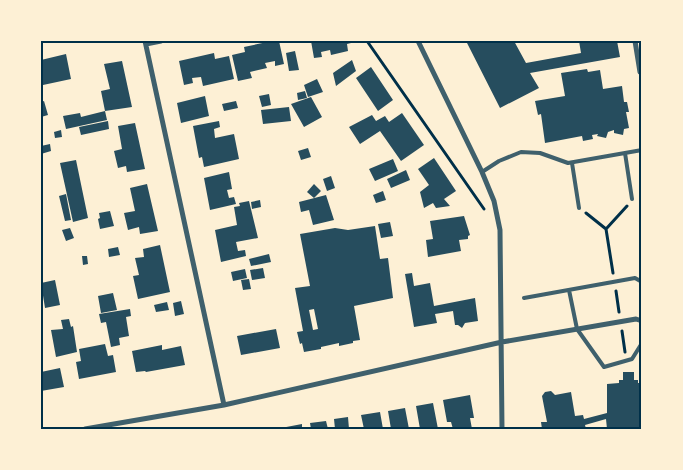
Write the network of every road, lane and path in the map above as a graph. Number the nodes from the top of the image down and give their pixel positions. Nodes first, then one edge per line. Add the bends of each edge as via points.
1 (160, 41) edge
2 (367, 41) edge
3 (418, 41) edge
4 (635, 41) edge
5 (146, 43) edge
6 (640, 72) dead end
7 (642, 150) edge
8 (625, 153) junction
9 (572, 163) junction
10 (482, 172) junction
11 (632, 199) joint
12 (580, 208) joint
13 (606, 229) junction
14 (500, 230) junction
15 (614, 282) junction
16 (642, 282) edge
17 (569, 290) junction
18 (524, 298) dead end
19 (642, 321) edge
20 (620, 322) junction
21 (576, 329) junction
22 (502, 342) junction
23 (642, 343) edge
24 (627, 361) junction
25 (224, 405) junction
26 (85, 429) edge
27 (502, 429) edge

1 - 5 street
2 - 14 path
3 - 10 street
4 - 6 street
5 - 25 street
7 - 8 lane
8 - 9 lane
8 - 11 lane
9 - 10 lane via 540,153 521,152
9 - 12 lane
10 - 14 street via 494,201
11 - 13 path
12 - 13 path
13 - 15 path
14 - 22 street
15 - 16 lane via 636,278
15 - 17 lane
15 - 20 path
17 - 18 lane
17 - 21 lane
19 - 20 street
20 - 21 street
20 - 24 path
21 - 22 street
21 - 24 lane via 604,367
22 - 25 street
22 - 27 street
23 - 24 lane via 632,359
25 - 26 street

